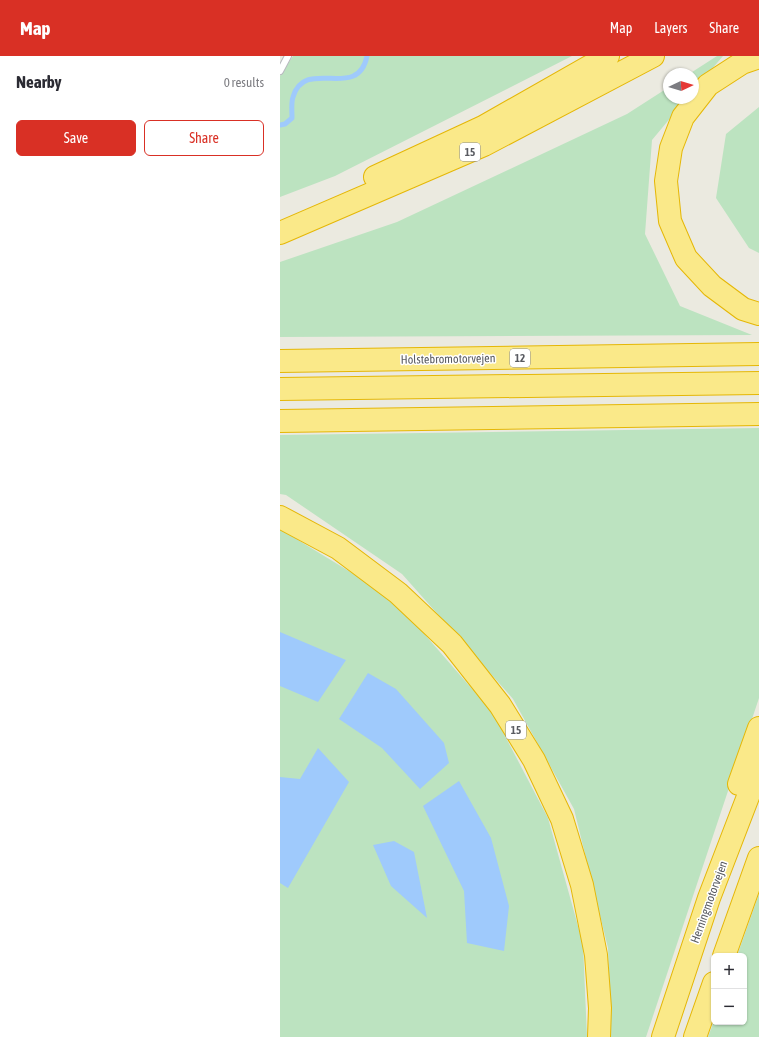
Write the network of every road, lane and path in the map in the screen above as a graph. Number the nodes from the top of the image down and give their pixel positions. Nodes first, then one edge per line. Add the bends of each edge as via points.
1 (288, 56) edge
2 (608, 56) edge
3 (653, 56) edge
4 (759, 57) edge
5 (280, 71) edge
6 (280, 221) edge
7 (280, 233) edge
8 (759, 314) edge
9 (759, 354) edge
10 (280, 361) edge
11 (759, 383) edge
12 (280, 389) edge
13 (759, 414) edge
14 (280, 421) edge
15 (280, 517) edge
16 (759, 728) edge
17 (759, 768) edge
18 (759, 858) edge
19 (709, 898) junction
20 (725, 953) edge
21 (712, 989) edge
22 (599, 1037) edge
23 (663, 1037) edge
24 (695, 1037) edge

1 - 5 lane
2 - 6 highway via 483,127
3 - 7 highway, 15 via 484,145
4 - 8 highway via 742,63 708,85 684,117 671,148 666,181 670,221 686,258 712,286 742,309
9 - 10 highway, Holstebromotorvejen / 12
11 - 12 highway
13 - 14 highway
15 - 22 highway, 15 via 338,548 398,593 452,644 500,705 530,754 562,819 582,885 596,955 600,1008
16 - 19 highway via 734,798
17 - 19 highway, Herningmotorvejen
18 - 20 highway
19 - 23 highway, Herningmotorvejen
21 - 24 highway

